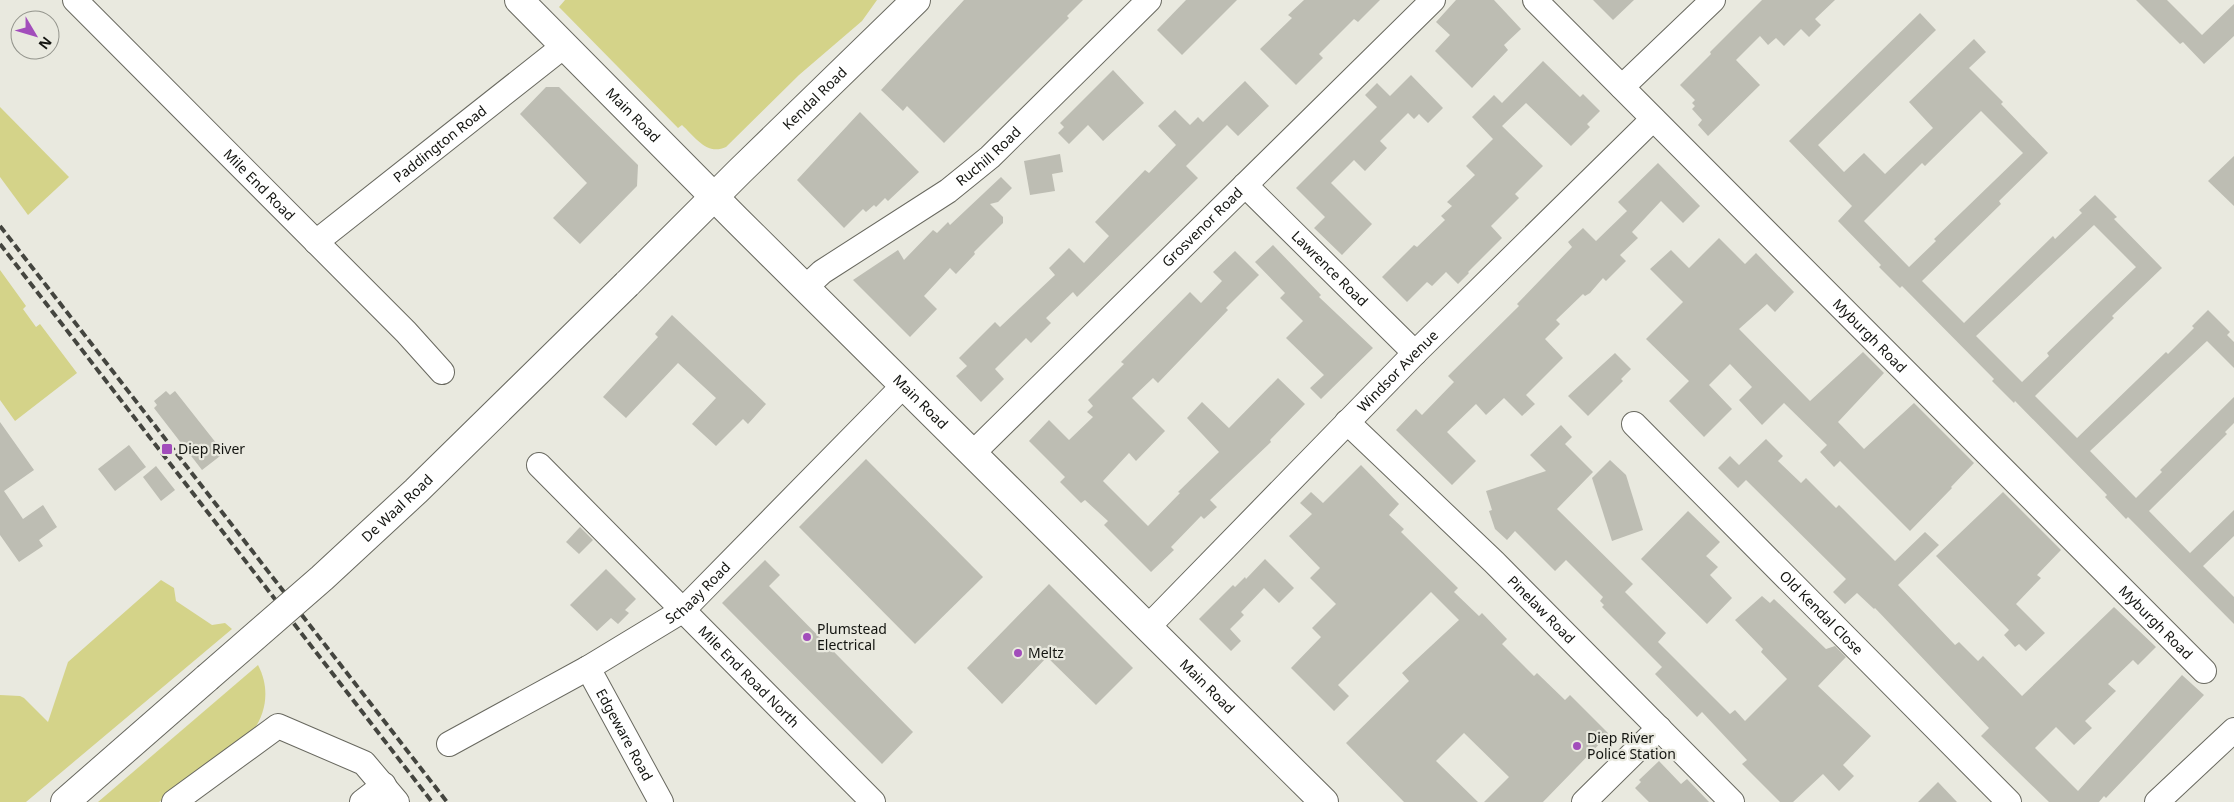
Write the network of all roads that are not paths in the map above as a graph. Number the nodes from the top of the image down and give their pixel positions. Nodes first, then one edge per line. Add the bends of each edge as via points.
1 (75, 0) edge
2 (519, 0) edge
3 (916, 0) edge
4 (1150, 0) edge
5 (1433, 0) edge
6 (1535, 0) edge
7 (1713, 0) edge
8 (564, 46) junction
9 (1622, 88) junction
10 (1653, 119) junction
11 (1245, 185) junction
12 (714, 197) junction
13 (316, 242) junction
14 (806, 288) junction
15 (1415, 353) junction
16 (442, 372) dead end
17 (904, 385) junction
18 (1347, 422) junction
19 (1634, 424) dead end
20 (973, 453) junction
21 (538, 465) dead end
22 (682, 611) junction
23 (1147, 628) junction
24 (588, 668) junction
25 (2204, 671) dead end
26 (1659, 728) junction
27 (2234, 730) edge
28 (449, 744) dead end
29 (390, 794) edge
30 (1316, 799) edge
31 (65, 802) edge
32 (174, 802) edge
33 (362, 802) edge
34 (661, 802) edge
35 (873, 802) edge
36 (1584, 802) edge
37 (1732, 802) edge
38 (2009, 802) edge
39 (2157, 802) edge

1 - 13 street, Mile End Road
2 - 8 main road, Main Road
3 - 12 main road, Kendal Road
4 - 14 street, Ruchill Road via 965,179 822,272
5 - 11 street, Grosvenor Road
6 - 9 street, Myburgh Road
7 - 9 street
8 - 12 main road, Main Road
8 - 13 street, Paddington Road
9 - 10 street, Myburgh Road
10 - 15 street, Windsor Avenue
10 - 25 street, Myburgh Road
11 - 15 street, Lawrence Road
11 - 20 street, Grosvenor Road
12 - 14 main road, Main Road
12 - 31 main road, De Waal Road, bridge via 416,491 322,578
13 - 16 street, Mile End Road
14 - 17 main road, Main Road
15 - 18 street, Windsor Avenue
17 - 20 main road, Main Road
17 - 22 street, Schaay Road
18 - 23 street, Windsor Avenue
18 - 26 street, Pinelaw Road via 1494,562
19 - 38 street, Old Kendal Close
20 - 23 main road, Main Road
21 - 22 street, Mile End Road North
22 - 24 street, Schaay Road
22 - 35 street, Mile End Road North
23 - 30 main road, Main Road
24 - 28 street, Schaay Road
24 - 34 street, Edgeware Road
26 - 36 street
26 - 37 street, Pinelaw Road
27 - 39 street
29 - 32 street via 372,771 355,758 278,726
29 - 33 street

